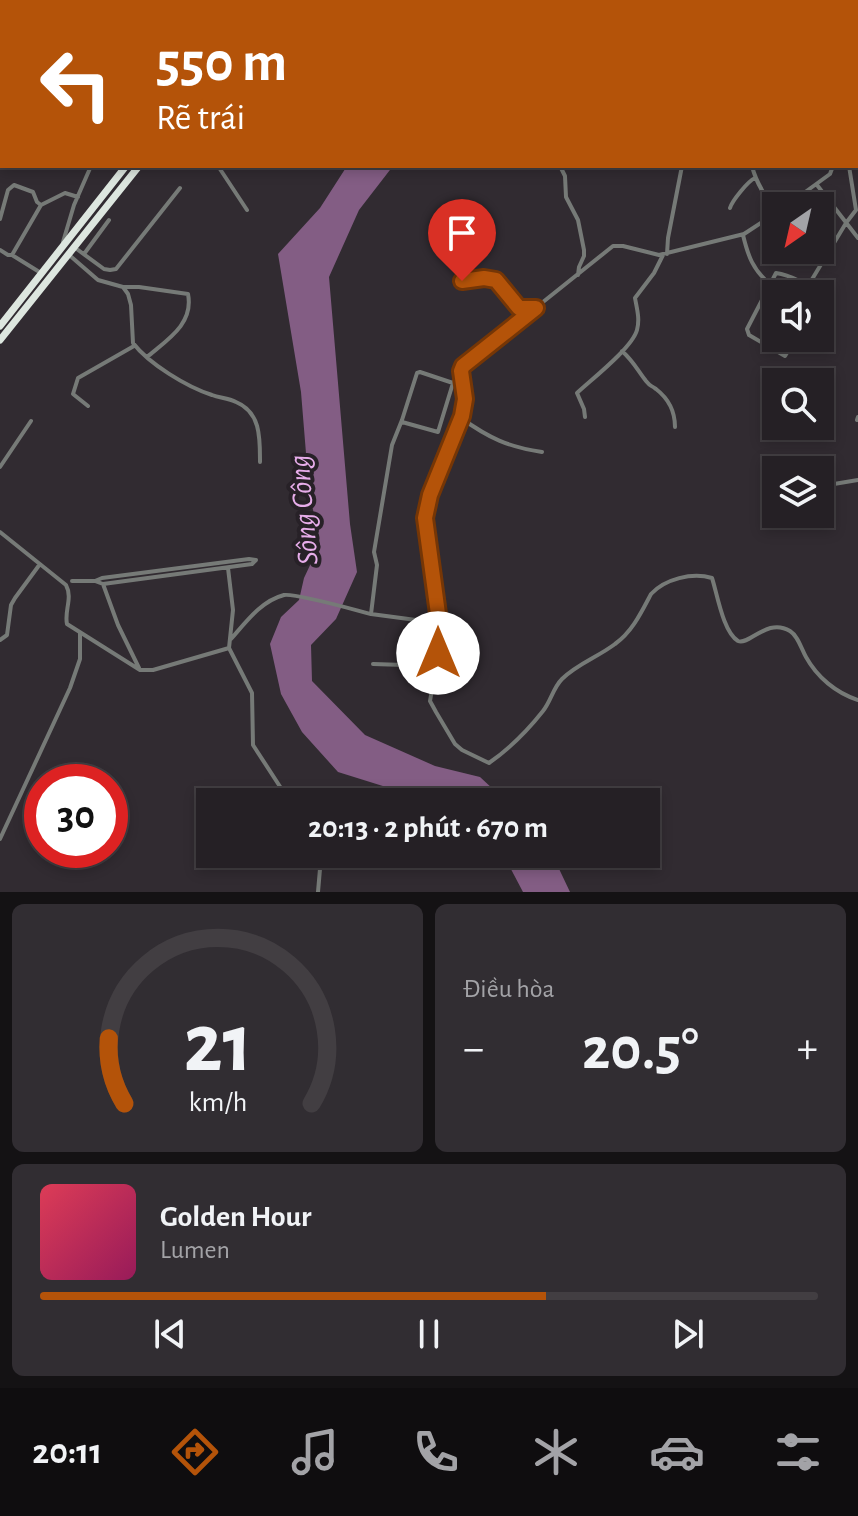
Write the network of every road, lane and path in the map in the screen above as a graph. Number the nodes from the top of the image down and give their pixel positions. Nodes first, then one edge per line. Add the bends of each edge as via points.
1 (90, 168) edge
2 (124, 168) edge
3 (137, 168) edge
4 (219, 168) edge
5 (561, 168) edge
6 (682, 168) edge
7 (752, 168) edge
8 (832, 168) edge
9 (755, 178) junction
10 (817, 185) junction
11 (855, 186) edge
12 (180, 188) dead end
13 (764, 192) edge
14 (807, 192) edge
15 (78, 197) junction
16 (41, 205) junction
17 (730, 208) dead end
18 (857, 209) edge
19 (247, 210) dead end
20 (0, 219) edge
21 (109, 220) dead end
22 (762, 222) edge
23 (846, 223) junction
24 (743, 235) junction
25 (858, 238) edge
26 (63, 244) junction
27 (0, 250) edge
28 (71, 250) junction
29 (84, 254) junction
30 (665, 254) junction
31 (12, 255) junction
32 (41, 273) junction
33 (578, 275) junction
34 (766, 280) edge
35 (772, 280) edge
36 (795, 280) edge
37 (812, 280) edge
38 (462, 281) dead end
39 (123, 287) junction
40 (762, 301) edge
41 (536, 308) junction
42 (0, 326) edge
43 (0, 340) edge
44 (762, 344) edge
45 (135, 346) junction
46 (622, 351) junction
47 (147, 357) junction
48 (461, 371) junction
49 (453, 383) junction
50 (88, 406) dead end
51 (585, 417) dead end
52 (461, 418) junction
53 (31, 421) dead end
54 (402, 422) junction
55 (675, 427) dead end
56 (542, 452) dead end
57 (260, 462) dead end
58 (0, 467) edge
59 (858, 480) edge
60 (834, 484) edge
61 (0, 532) edge
62 (40, 564) junction
63 (228, 568) junction
64 (67, 581) junction
65 (103, 581) junction
66 (371, 614) junction
67 (438, 618) junction
68 (80, 633) junction
69 (231, 639) junction
70 (0, 640) edge
71 (229, 648) junction
72 (373, 664) dead end
73 (436, 666) junction
74 (140, 670) junction
75 (858, 700) edge
76 (281, 788) edge
77 (0, 839) edge
78 (320, 868) edge
79 (318, 892) edge

1 - 15 street
2 - 26 highway
3 - 28 highway
4 - 19 street
5 - 33 street via 584,250
6 - 30 street
7 - 9 street
8 - 10 street
9 - 13 street
9 - 17 street
10 - 14 street
10 - 23 street
11 - 18 street
12 - 29 street via 116,269 104,269
15 - 16 street via 59,194
15 - 26 street
16 - 20 street via 33,192 14,185
16 - 31 street
18 - 23 street
21 - 29 street
22 - 24 street
23 - 25 street
23 - 37 street
24 - 30 street
24 - 34 street via 752,266
26 - 28 highway
26 - 32 highway
27 - 31 street
28 - 29 street
28 - 39 street via 98,280
28 - 43 highway
30 - 33 street via 613,246
30 - 46 street via 635,298 638,325
31 - 32 street
32 - 42 highway
33 - 41 street
35 - 36 street via 778,272
38 - 41 street via 496,280 519,308
39 - 45 street via 131,305
39 - 47 street via 188,294 182,326
40 - 44 street via 747,333
41 - 48 street
45 - 47 street
45 - 50 street via 78,378 73,394
46 - 51 street via 577,393
46 - 55 street via 670,403
47 - 57 street via 185,383 241,403 259,430
48 - 49 street
48 - 52 street
49 - 54 street via 438,432
49 - 54 street via 418,372
52 - 56 street via 492,439
52 - 67 street via 425,518
53 - 58 street
54 - 66 street via 392,445 376,532
59 - 60 street
61 - 62 street
62 - 64 street
62 - 70 street via 11,605 7,635
63 - 65 street
63 - 65 street via 256,560
63 - 69 street
64 - 65 street
64 - 68 street via 67,624
65 - 74 street
66 - 67 street
66 - 69 street via 291,595 279,597 255,612
67 - 73 street via 441,643
68 - 74 street
68 - 77 street via 80,659 70,688
69 - 71 street
71 - 74 street
71 - 76 street via 252,693 253,745
72 - 73 street
73 - 75 street via 430,701 436,712 455,744 489,763 545,709 562,679 628,633 656,589 669,581 704,576 712,578 737,640 747,641 768,628 787,629 828,684
78 - 79 street

